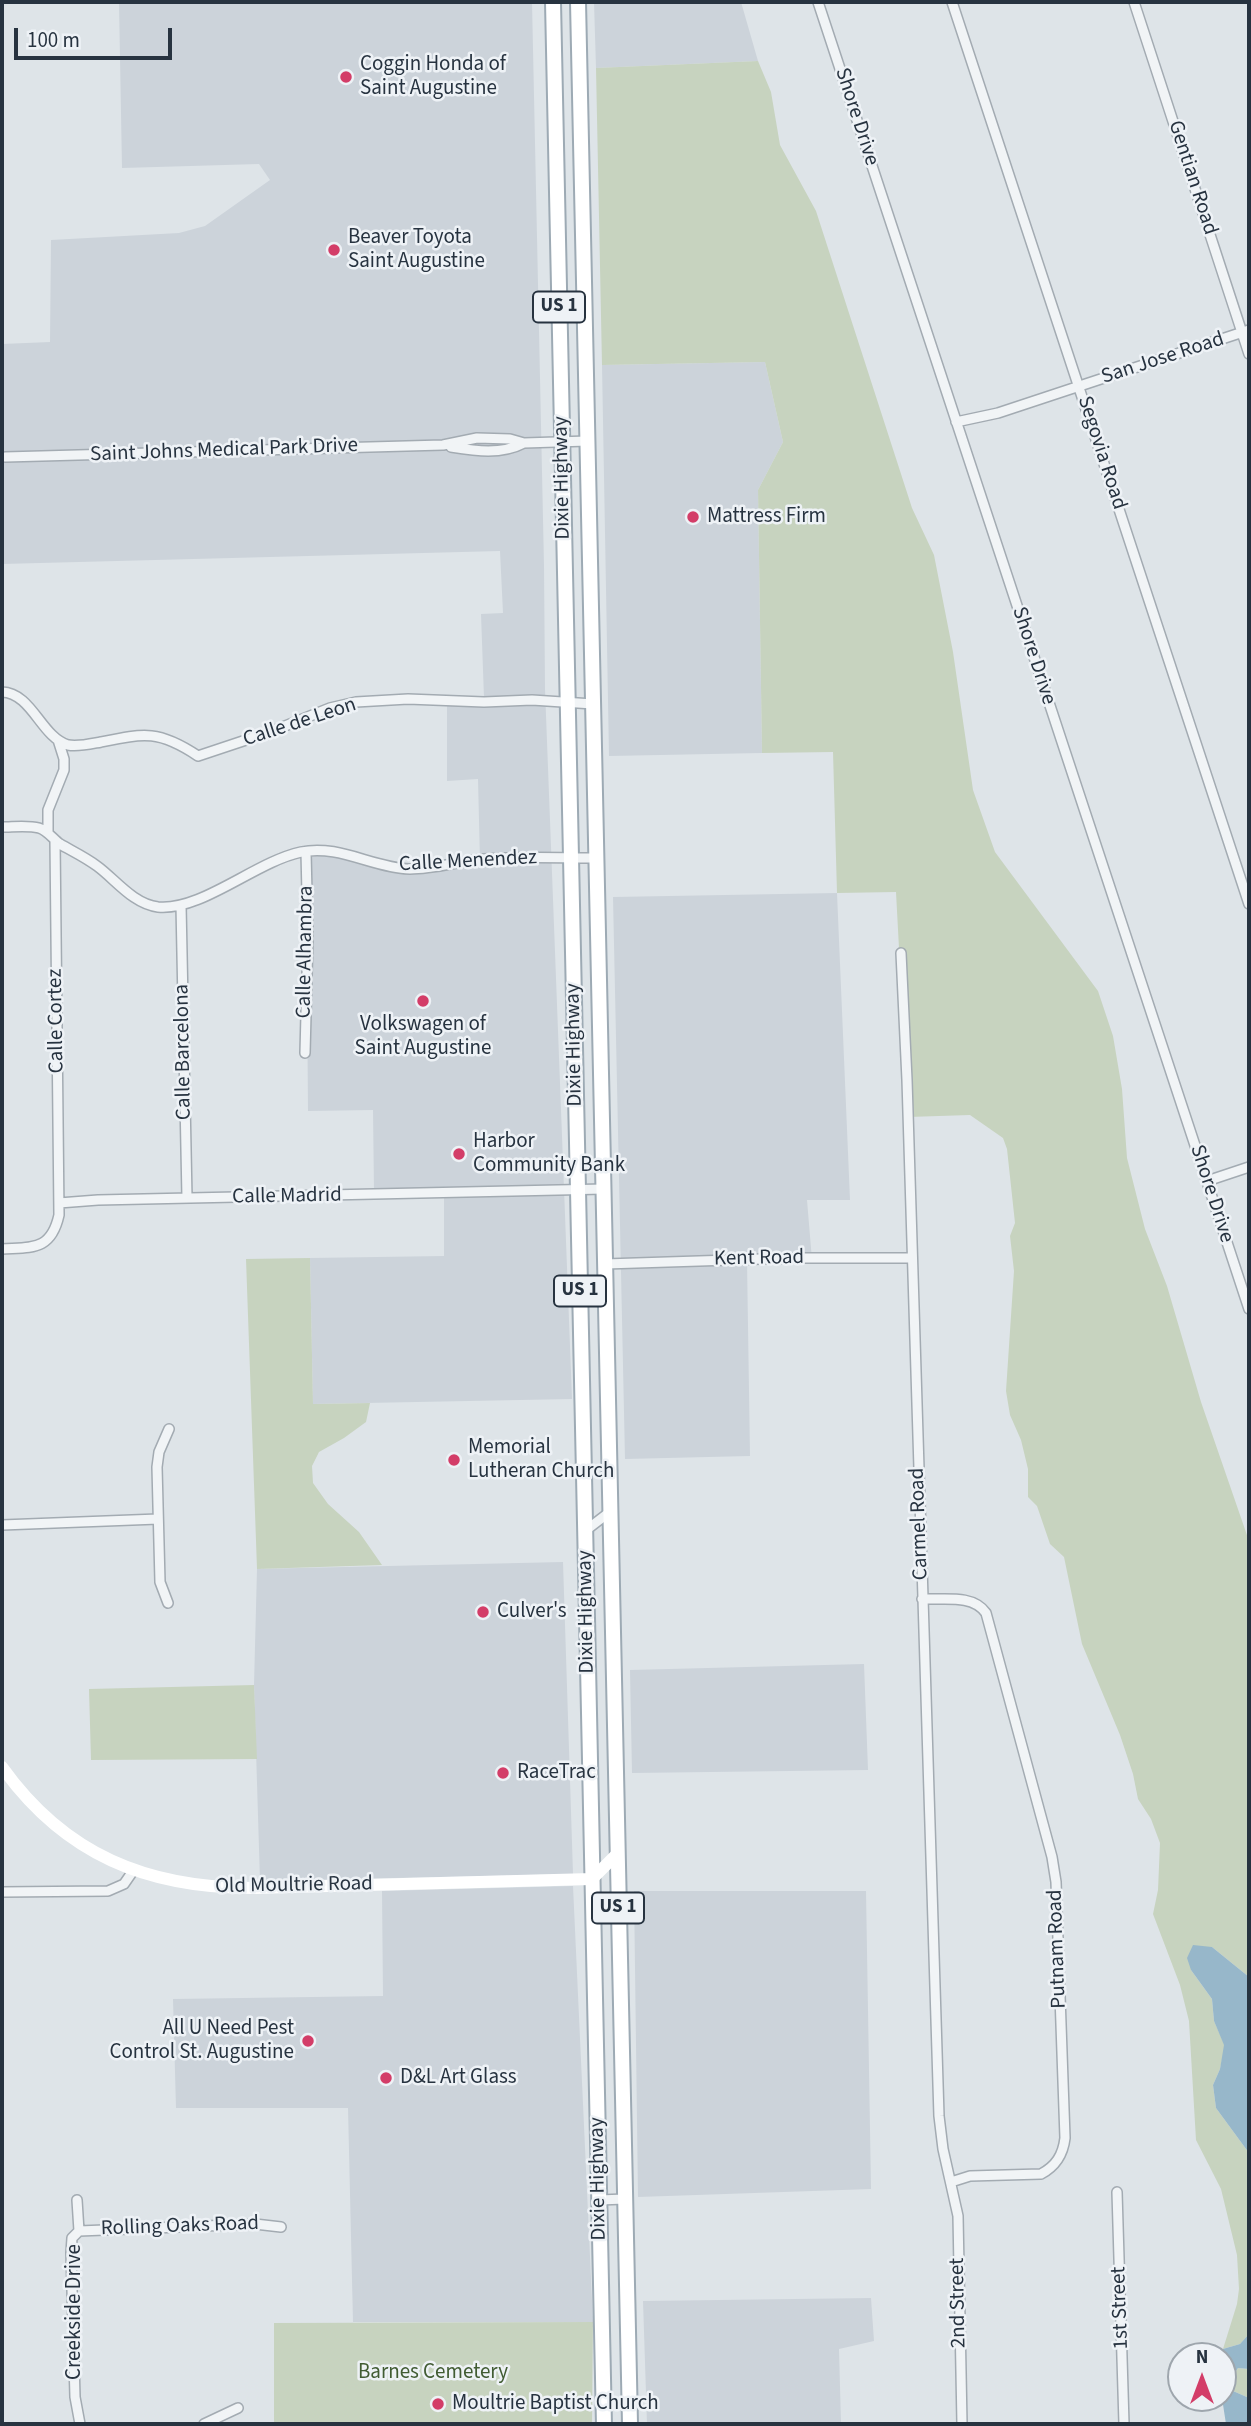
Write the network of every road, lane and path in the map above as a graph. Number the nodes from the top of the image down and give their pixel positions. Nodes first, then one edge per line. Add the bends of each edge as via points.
1 (553, 2) edge
2 (579, 2) edge
3 (818, 2) edge
4 (953, 2) edge
5 (1134, 2) edge
6 (583, 233) junction
7 (558, 234) junction
8 (1246, 331) edge
9 (1249, 354) edge
10 (1079, 386) junction
11 (956, 422) junction
12 (588, 441) junction
13 (562, 442) junction
14 (5, 457) dead end
15 (2, 692) edge
16 (568, 702) junction
17 (593, 704) junction
18 (58, 740) junction
19 (2, 827) edge
20 (51, 837) junction
21 (306, 852) junction
22 (571, 858) junction
23 (596, 858) junction
24 (1249, 904) edge
25 (181, 905) junction
26 (901, 953) dead end
27 (305, 1052) dead end
28 (1249, 1167) edge
29 (1207, 1181) junction
30 (604, 1189) junction
31 (578, 1190) junction
32 (187, 1198) junction
33 (59, 1203) junction
34 (2, 1249) edge
35 (912, 1258) junction
36 (605, 1264) junction
37 (1249, 1309) edge
38 (169, 1429) dead end
39 (611, 1511) junction
40 (158, 1519) junction
41 (2, 1525) edge
42 (585, 1531) junction
43 (922, 1599) junction
44 (168, 1603) dead end
45 (2, 1767) edge
46 (617, 1854) junction
47 (133, 1871) junction
48 (592, 1880) junction
49 (2, 1892) edge
50 (951, 2182) junction
51 (1117, 2192) dead end
52 (625, 2199) junction
53 (77, 2200) dead end
54 (599, 2200) junction
55 (281, 2227) dead end
56 (79, 2231) junction
57 (238, 2408) dead end
58 (80, 2424) edge
59 (204, 2424) edge
60 (604, 2424) edge
61 (630, 2424) edge
62 (962, 2424) edge
63 (1124, 2424) edge

1 - 7 main road, Dixie Highway / US 1
2 - 6 main road, US 1
3 - 11 street, Shore Drive
4 - 10 street, Segovia Road
5 - 8 street, Gentian Road
6 - 7 main road
6 - 12 main road, US 1
7 - 13 main road, Dixie Highway / US 1
8 - 9 street, Gentian Road
8 - 10 street, San Jose Road
10 - 11 street, San Jose Road
10 - 24 street, Segovia Road
11 - 29 street, Shore Drive
12 - 13 street, Saint Johns Medical Park Drive
12 - 17 main road, US 1
13 - 14 street, Saint Johns Medical Park Drive via 477,438 443,445
13 - 16 main road, Dixie Highway / US 1
15 - 18 street via 19,700
16 - 17 street, Calle de Leon
16 - 18 street, Calle de Leon via 356,702 198,756 176,741 152,734 74,746
16 - 22 main road, Dixie Highway / US 1
17 - 23 main road, US 1
18 - 20 street via 64,770 48,810
19 - 20 street, Calle Menendez via 34,827
20 - 25 street, Calle Menendez via 150,905
20 - 33 street, Calle Cortez
21 - 22 street, Calle Menendez via 335,852 411,869 486,859
21 - 25 street, Calle Menendez via 273,862
21 - 27 street, Calle Alhambra
22 - 23 street, Calle Menendez
22 - 31 main road, Dixie Highway / US 1
23 - 30 main road, US 1
25 - 32 street, Calle Barcelona
26 - 35 street, Carmel Road
28 - 29 street
29 - 37 street, Shore Drive
30 - 31 street, Calle Madrid
30 - 36 main road, US 1
31 - 32 street, Calle Madrid
31 - 42 main road, Dixie Highway / US 1
32 - 33 street, Calle Madrid
33 - 34 street via 57,1225 47,1241
35 - 36 street, Kent Road
35 - 43 street, Carmel Road
36 - 39 main road, US 1
38 - 40 street via 157,1467
39 - 42 street
39 - 46 main road, US 1
40 - 41 street
40 - 44 street via 160,1582
42 - 48 main road, Dixie Highway / US 1
43 - 50 street, Carmel Road via 938,2095
43 - 50 street, Putnam Road via 970,1601 986,1613 1052,1857 1057,1907 1065,2138 1061,2155 1041,2174 970,2176
45 - 47 main road, Old Moultrie Road via 30,1803 68,1836
46 - 48 main road
46 - 52 main road, US 1
47 - 48 main road, Old Moultrie Road via 172,1882 226,1888
47 - 49 street via 124,1884 108,1891
48 - 54 main road, Dixie Highway / US 1
50 - 62 street, 2nd Street via 958,2216
51 - 63 street, 1st Street
52 - 54 street
52 - 61 main road, US 1
53 - 56 street, Creekside Drive
54 - 60 main road, Dixie Highway / US 1
55 - 56 street, Rolling Oaks Road via 255,2224
56 - 58 street, Creekside Drive via 72,2238 71,2253 75,2397
57 - 59 street

